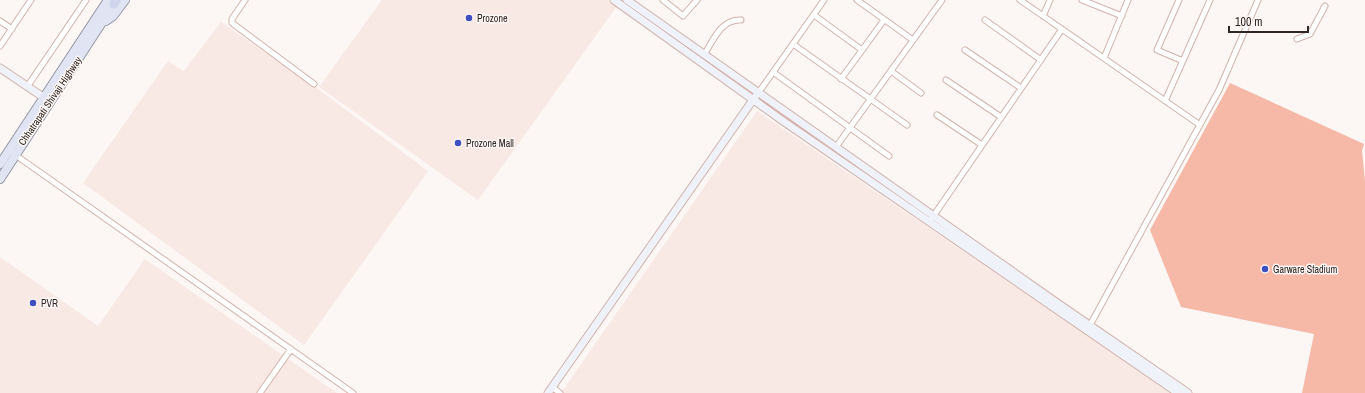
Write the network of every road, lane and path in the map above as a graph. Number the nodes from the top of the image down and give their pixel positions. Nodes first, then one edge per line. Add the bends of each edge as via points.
1 (31, 0) edge
2 (86, 0) edge
3 (103, 0) edge
4 (125, 0) edge
5 (244, 0) edge
6 (614, 0) edge
7 (663, 0) edge
8 (697, 0) edge
9 (824, 0) edge
10 (857, 0) edge
11 (942, 0) edge
12 (1020, 0) edge
13 (1050, 0) edge
14 (1082, 0) edge
15 (1128, 0) edge
16 (1178, 0) edge
17 (1210, 0) edge
18 (1258, 0) edge
19 (113, 1) edge
20 (629, 3) edge
21 (1325, 6) dead end
22 (102, 9) junction
23 (814, 15) junction
24 (1044, 16) junction
25 (1122, 16) junction
26 (741, 20) dead end
27 (884, 20) junction
28 (985, 20) dead end
29 (0, 21) edge
30 (102, 23) junction
31 (12, 29) junction
32 (1062, 29) junction
33 (1297, 39) dead end
34 (913, 40) junction
35 (793, 44) junction
36 (0, 46) edge
37 (862, 50) junction
38 (965, 50) dead end
39 (704, 55) junction
40 (1104, 58) junction
41 (1041, 60) junction
42 (1183, 62) junction
43 (0, 68) edge
44 (891, 71) junction
45 (773, 72) junction
46 (842, 79) junction
47 (946, 80) dead end
48 (314, 84) dead end
49 (27, 87) junction
50 (1021, 88) junction
51 (759, 92) junction
52 (921, 93) dead end
53 (43, 98) junction
54 (753, 99) junction
55 (871, 100) junction
56 (1165, 101) junction
57 (937, 115) dead end
58 (1001, 117) junction
59 (907, 125) dead end
60 (1200, 125) junction
61 (850, 128) junction
62 (982, 146) junction
63 (836, 147) junction
64 (11, 152) junction
65 (889, 156) dead end
66 (0, 164) edge
67 (0, 179) edge
68 (932, 219) junction
69 (1088, 328) junction
70 (291, 349) junction
71 (550, 390) edge
72 (260, 393) edge
73 (354, 393) edge
74 (560, 393) edge
75 (1178, 393) edge
76 (1188, 393) edge

1 - 31 street
2 - 49 street
3 - 22 main road
4 - 30 main road via 113,16
5 - 48 street via 232,22
6 - 20 street
7 - 8 street via 683,16
9 - 23 street
10 - 27 street
11 - 34 street
12 - 24 street
13 - 24 street
14 - 25 street
15 - 25 street
16 - 42 street via 1157,50
17 - 42 street
18 - 60 street via 1219,90
19 - 22 main road, Chhatrapati Shivaji Highway
19 - 30 main road, Chhatrapati Shivaji Highway
20 - 39 street
20 - 54 street
21 - 33 street via 1310,34
22 - 53 main road, Chhatrapati Shivaji Highway
23 - 35 street
23 - 37 street
24 - 32 street
25 - 40 street
26 - 39 street via 727,22
27 - 34 street
27 - 37 street
28 - 41 street
29 - 31 street
30 - 64 main road, Chhatrapati Shivaji Highway
31 - 36 street
32 - 40 street
32 - 41 street
34 - 44 street
35 - 45 street
35 - 46 street
37 - 46 street
38 - 50 street
39 - 51 street
40 - 56 street
41 - 50 street
42 - 56 street
43 - 49 street
44 - 52 street
44 - 55 street
45 - 51 street
45 - 61 street
46 - 55 street
47 - 58 street
49 - 53 street
50 - 58 street
51 - 54 street
51 - 63 street
53 - 64 main road, Chhatrapati Shivaji Highway
54 - 68 street
54 - 71 street
55 - 59 street
55 - 61 street
56 - 60 street
57 - 62 street
58 - 62 street
60 - 69 street
61 - 63 street
61 - 65 street
62 - 68 street
63 - 68 street
64 - 66 main road, Chhatrapati Shivaji Highway
64 - 67 main road, Chhatrapati Shivaji Highway
64 - 70 street
68 - 69 street
69 - 75 street
69 - 76 street
70 - 72 street
70 - 73 street
71 - 74 street

